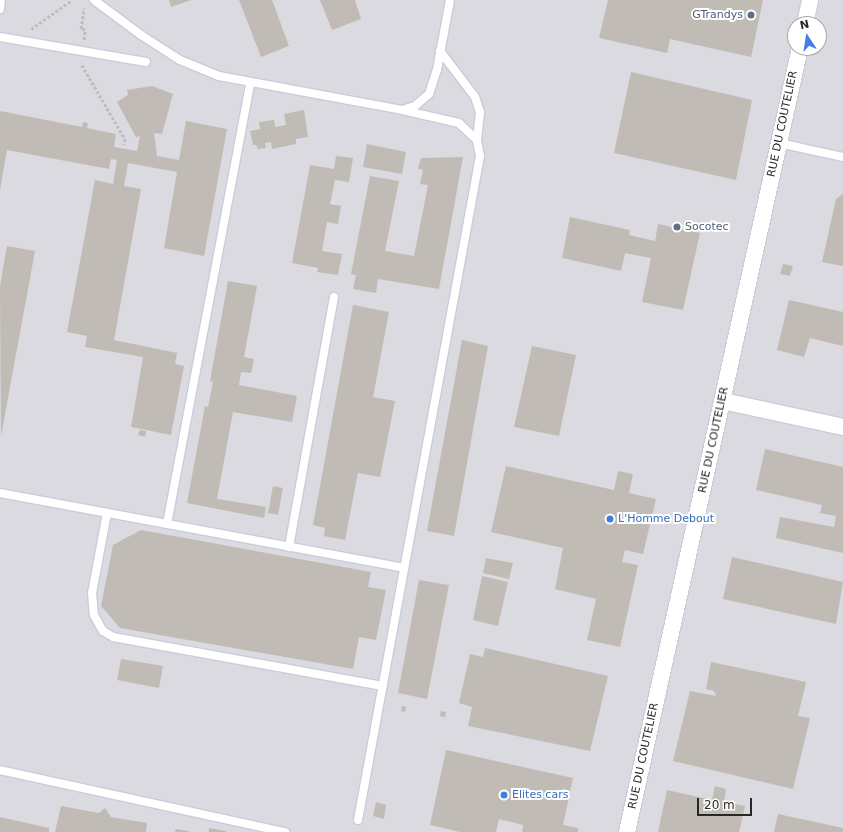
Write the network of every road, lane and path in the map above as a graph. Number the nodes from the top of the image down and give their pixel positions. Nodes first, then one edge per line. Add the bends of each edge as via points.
1 (1, 0) edge
2 (72, 0) edge
3 (94, 0) edge
4 (450, 0) edge
5 (810, 0) edge
6 (85, 5) dead end
7 (0, 9) edge
8 (807, 16) edge
9 (0, 37) edge
10 (29, 42) junction
11 (83, 51) junction
12 (440, 51) junction
13 (798, 56) edge
14 (146, 62) dead end
15 (250, 83) junction
16 (402, 110) junction
17 (477, 140) junction
18 (779, 143) junction
19 (124, 145) dead end
20 (843, 157) edge
21 (334, 297) dead end
22 (723, 401) junction
23 (843, 427) edge
24 (0, 493) edge
25 (107, 513) junction
26 (167, 524) junction
27 (289, 547) junction
28 (404, 568) junction
29 (383, 686) junction
30 (0, 770) edge
31 (358, 820) dead end
32 (285, 832) edge
33 (627, 832) edge

1 - 7 lane
2 - 10 path via 31,29
3 - 15 lane via 180,60 219,76
4 - 12 lane
5 - 8 street
6 - 11 path via 81,29 85,30
9 - 10 lane
10 - 11 lane
11 - 14 lane
11 - 19 path via 82,64 125,139
12 - 16 lane via 428,94 415,106
12 - 17 lane via 475,97 480,112
13 - 18 street, RUE DU COUTELIER
15 - 16 lane
15 - 26 lane
16 - 17 lane via 459,123
17 - 28 lane via 480,156 476,181
18 - 20 lane
18 - 22 street, RUE DU COUTELIER
21 - 27 lane
22 - 23 street
22 - 33 street, RUE DU COUTELIER
24 - 25 lane
25 - 26 lane
25 - 29 lane via 92,593 94,615 102,631 113,638
26 - 27 lane
27 - 28 lane
28 - 29 lane
29 - 31 lane
30 - 32 lane

